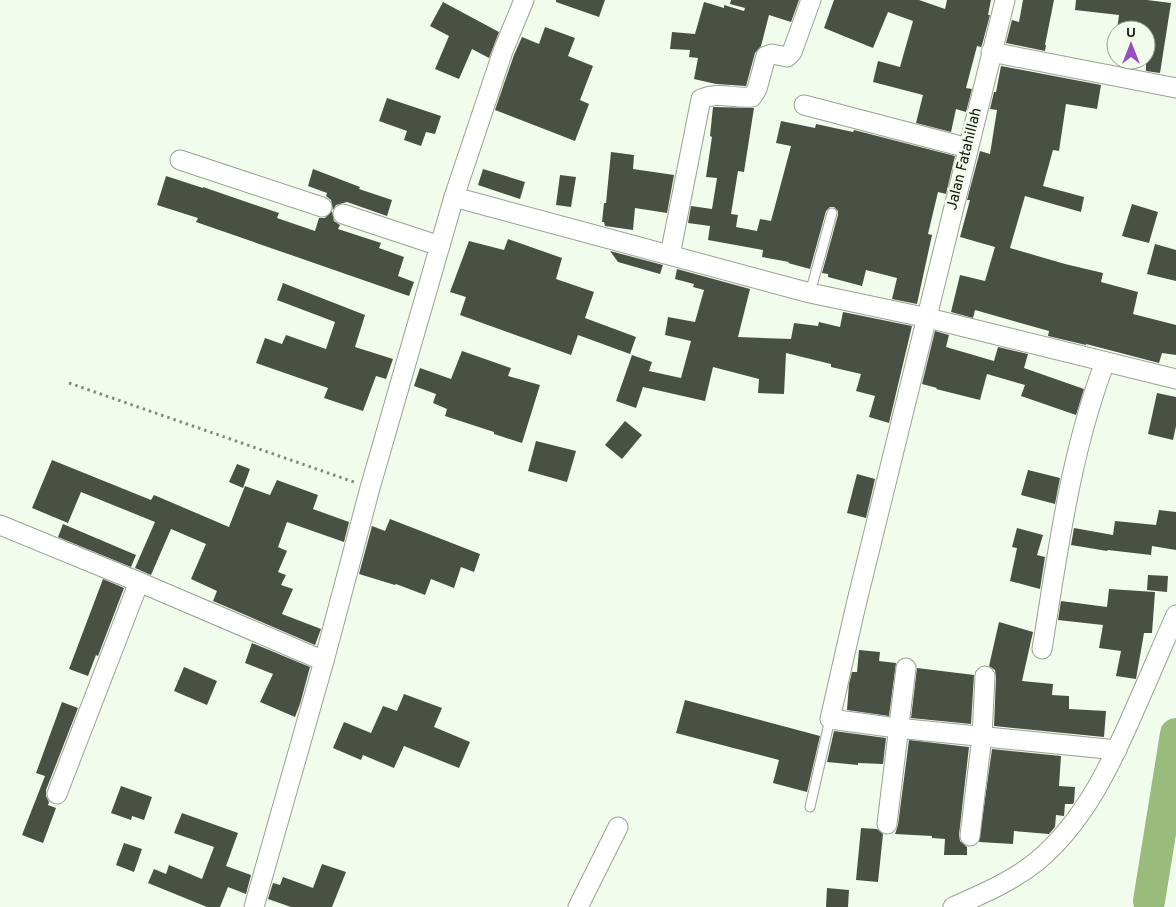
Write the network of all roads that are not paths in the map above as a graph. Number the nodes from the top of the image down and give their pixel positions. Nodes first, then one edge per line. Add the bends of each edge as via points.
1 (524, 0) edge
2 (811, 0) edge
3 (1005, 0) edge
4 (991, 52) junction
5 (1176, 88) edge
6 (804, 105) dead end
7 (968, 148) junction
8 (180, 160) dead end
9 (454, 197) junction
10 (322, 207) dead end
11 (832, 213) dead end
12 (343, 214) dead end
13 (440, 246) junction
14 (670, 255) junction
15 (810, 293) junction
16 (928, 318) junction
17 (1105, 362) junction
18 (1176, 379) edge
19 (0, 525) edge
20 (139, 582) junction
21 (1176, 615) edge
22 (1042, 649) dead end
23 (324, 661) junction
24 (906, 668) dead end
25 (985, 676) dead end
26 (830, 719) junction
27 (897, 728) junction
28 (982, 736) junction
29 (1117, 750) junction
30 (57, 794) dead end
31 (810, 807) dead end
32 (886, 824) dead end
33 (618, 827) dead end
34 (970, 836) dead end
35 (254, 907) edge
36 (578, 907) edge
37 (952, 907) edge

1 - 9 street via 503,51
2 - 14 street via 792,52 787,57 766,56 752,97 712,94 701,99
3 - 4 street, Jalan Fatahillah
4 - 5 street
4 - 7 street, Jalan Fatahillah
6 - 7 street
7 - 16 street, Jalan Fatahillah
8 - 10 street
9 - 13 street
9 - 14 street
11 - 15 lane
12 - 13 street
13 - 23 street
14 - 15 street
15 - 16 street
16 - 17 street
16 - 26 street, Jalan Fatahillah
17 - 18 street
17 - 22 street via 1088,408 1075,460
19 - 20 street
20 - 23 street
20 - 30 street
21 - 29 street
23 - 35 street
24 - 27 street
25 - 28 street
26 - 27 street
26 - 31 lane
27 - 28 street
27 - 32 street
28 - 29 street
28 - 34 street
29 - 37 street via 1086,807 1036,862 1003,885
33 - 36 street

